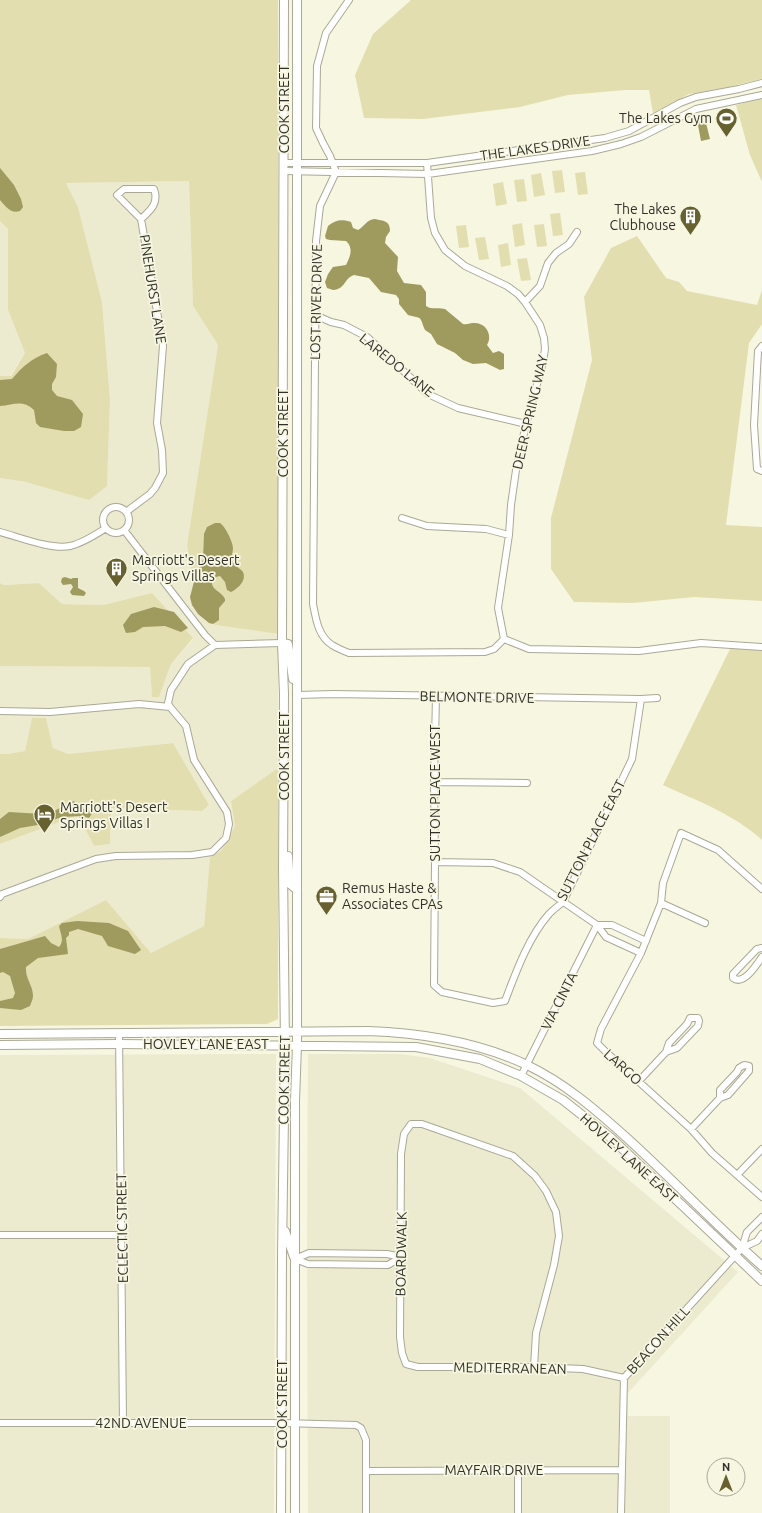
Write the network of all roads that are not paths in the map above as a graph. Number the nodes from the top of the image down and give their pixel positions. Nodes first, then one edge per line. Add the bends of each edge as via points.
1 (284, 0) edge
2 (297, 0) edge
3 (349, 0) edge
4 (762, 83) edge
5 (762, 95) edge
6 (332, 163) junction
7 (427, 163) junction
8 (284, 167) junction
9 (297, 167) junction
10 (336, 172) junction
11 (428, 174) junction
12 (141, 219) junction
13 (577, 232) dead end
14 (525, 302) junction
15 (315, 315) junction
16 (762, 346) edge
17 (526, 424) junction
18 (760, 470) edge
19 (126, 512) junction
20 (402, 518) dead end
21 (106, 528) junction
22 (124, 530) junction
23 (0, 532) edge
24 (509, 535) junction
25 (504, 639) junction
26 (282, 643) junction
27 (215, 645) junction
28 (762, 647) edge
29 (297, 695) junction
30 (436, 697) junction
31 (657, 698) dead end
32 (641, 699) junction
33 (170, 707) junction
34 (0, 711) edge
35 (434, 782) junction
36 (527, 783) dead end
37 (283, 799) junction
38 (435, 862) junction
39 (762, 888) edge
40 (296, 890) junction
41 (0, 897) edge
42 (563, 902) junction
43 (661, 903) junction
44 (704, 924) dead end
45 (597, 925) junction
46 (646, 941) junction
47 (762, 948) edge
48 (641, 953) junction
49 (762, 957) edge
50 (442, 992) joint
51 (285, 1031) junction
52 (297, 1031) junction
53 (81, 1033) junction
54 (119, 1033) junction
55 (0, 1034) edge
56 (45, 1044) junction
57 (118, 1044) junction
58 (0, 1045) edge
59 (285, 1045) junction
60 (297, 1045) junction
61 (666, 1052) junction
62 (527, 1065) junction
63 (522, 1076) junction
64 (639, 1081) junction
65 (720, 1098) junction
66 (691, 1129) junction
67 (762, 1149) edge
68 (737, 1175) junction
69 (762, 1197) edge
70 (762, 1217) edge
71 (283, 1222) junction
72 (762, 1234) edge
73 (0, 1235) edge
74 (122, 1235) junction
75 (742, 1248) junction
76 (735, 1255) junction
77 (402, 1257) junction
78 (295, 1259) junction
79 (762, 1266) edge
80 (762, 1281) edge
81 (402, 1353) joint
82 (534, 1367) junction
83 (624, 1378) junction
84 (0, 1423) edge
85 (123, 1423) junction
86 (282, 1423) junction
87 (295, 1423) junction
88 (518, 1470) junction
89 (622, 1470) junction
90 (366, 1471) junction
91 (281, 1513) edge
92 (295, 1513) edge
93 (366, 1513) edge
94 (518, 1513) edge
95 (621, 1513) edge

1 - 8 main road, COOK STREET
2 - 9 main road, COOK STREET
3 - 6 street via 326,33 317,66 316,128
4 - 7 street, THE LAKES DRIVE via 696,97 629,131 605,138
5 - 11 street, THE LAKES DRIVE via 696,109 614,146
6 - 7 street, THE LAKES DRIVE
6 - 9 street, THE LAKES DRIVE
6 - 10 street
7 - 11 street, DEER SPRING WAY
8 - 9 street
8 - 26 main road, COOK STREET
9 - 10 street, THE LAKES DRIVE
9 - 29 main road, COOK STREET
10 - 11 street, THE LAKES DRIVE
10 - 15 street, LOST RIVER DRIVE via 320,206 316,241
11 - 14 street, DEER SPRING WAY via 431,218 435,233 446,250 465,266 507,286
12 - 12 street, PINEHURST LANE via 155,204 157,196 154,189 124,189 117,195
12 - 19 street, PINEHURST LANE via 163,346 157,423 163,473 150,494
13 - 14 street via 569,244 556,253 548,263 540,286
14 - 17 street, DEER SPRING WAY via 540,325 545,349
15 - 17 street, LAREDO LANE via 344,325 367,337 428,394 458,408
15 - 25 street, LOST RIVER DRIVE via 314,604 321,634 331,644 349,653 485,652 494,649
16 - 18 street via 758,352 754,425
17 - 24 street, DEER SPRING WAY via 516,470
19 - 21 street via 116,507 108,510 103,521
19 - 22 street via 129,519
20 - 24 street via 427,526 486,530
21 - 22 street via 113,533
21 - 23 street via 84,541 69,546 53,546
22 - 27 street
24 - 25 street, DEER SPRING WAY via 498,608
25 - 28 street via 529,649 639,651 701,643
26 - 27 street
26 - 29 main road via 288,644
26 - 37 main road, COOK STREET
27 - 33 street via 188,664 171,690 168,703
29 - 30 street, BELMONTE DRIVE
29 - 40 main road, COOK STREET
30 - 32 street, BELMONTE DRIVE
30 - 35 street, SUTTON PLACE WEST
31 - 32 street, BELMONTE DRIVE
32 - 42 street, SUTTON PLACE EAST via 632,759
33 - 34 street via 140,704 50,712
33 - 41 street via 186,726 194,760 226,812 229,824 226,838 212,852 96,859 2,894
35 - 36 street
35 - 38 street, SUTTON PLACE WEST
37 - 40 main road via 288,824 289,878 290,884
37 - 51 main road, COOK STREET
38 - 42 street via 493,863 520,872
38 - 50 street, SUTTON PLACE WEST via 434,985
39 - 43 street, LARGO via 718,850 681,833 663,883
40 - 52 main road, COOK STREET
42 - 45 street
42 - 50 street, SUTTON PLACE EAST via 549,914 534,936 505,1001 494,1003
43 - 44 street
43 - 46 street, LARGO
45 - 46 street via 612,925
45 - 48 street via 606,937
45 - 62 street, VIA CINTA
46 - 48 street, LARGO
47 - 49 street via 747,959 733,974 733,978 743,979
48 - 64 street, LARGO via 601,1029 597,1043
51 - 52 main road, HOVLEY LANE EAST
51 - 54 main road, HOVLEY LANE EAST
51 - 59 main road, COOK STREET
52 - 60 main road, COOK STREET
52 - 62 main road, HOVLEY LANE EAST via 427,1035 468,1044
53 - 54 main road, HOVLEY LANE EAST
53 - 55 main road, HOVLEY LANE EAST
53 - 56 main road via 52,1039
54 - 57 street, ECLECTIC STREET
56 - 57 main road, HOVLEY LANE EAST
56 - 58 main road, HOVLEY LANE EAST
57 - 59 main road, HOVLEY LANE EAST
57 - 74 street, ECLECTIC STREET
59 - 60 main road, HOVLEY LANE EAST
59 - 71 main road, COOK STREET
60 - 63 main road, HOVLEY LANE EAST via 416,1047 480,1059
60 - 78 main road, COOK STREET
61 - 61 street via 677,1048 698,1026 698,1018 690,1018 669,1043
61 - 64 street
62 - 63 street, VIA CINTA
62 - 75 main road, HOVLEY LANE EAST via 580,1098 600,1114
63 - 76 main road, HOVLEY LANE EAST via 563,1100 611,1138
64 - 66 street, LARGO
65 - 65 street via 728,1095 745,1077 749,1066 739,1068 720,1090
65 - 66 street
66 - 68 street, LARGO
67 - 68 street
68 - 69 street, LARGO
70 - 75 street via 747,1232
71 - 78 main road
71 - 86 main road, COOK STREET
72 - 75 street via 757,1240
73 - 74 street
74 - 85 street, ECLECTIC STREET
75 - 76 street
75 - 79 main road, HOVLEY LANE EAST
76 - 80 main road, HOVLEY LANE EAST
76 - 83 street, BEACON HILL
77 - 78 street via 387,1254 309,1253
77 - 78 street via 388,1265 308,1264
77 - 81 street, BOARDWALK
77 - 82 street, BOARDWALK via 402,1154 404,1134 411,1124 422,1124 513,1156 535,1176 546,1191 556,1212 559,1236 536,1333
78 - 87 main road, COOK STREET
81 - 82 street, MEDITERRANEAN via 406,1364 418,1367
82 - 83 street, MEDITERRANEAN via 583,1369
83 - 89 street, BEACON HILL
84 - 85 street, 42ND AVENUE
85 - 86 street, 42ND AVENUE
86 - 87 street, 42ND AVENUE
86 - 91 main road, COOK STREET
87 - 90 street, 42ND AVENUE via 350,1424 361,1428 366,1440
87 - 92 main road, COOK STREET
88 - 89 street, MAYFAIR DRIVE
88 - 90 street, MAYFAIR DRIVE
88 - 94 street
89 - 95 street, BEACON HILL
90 - 93 street, 42ND AVENUE

